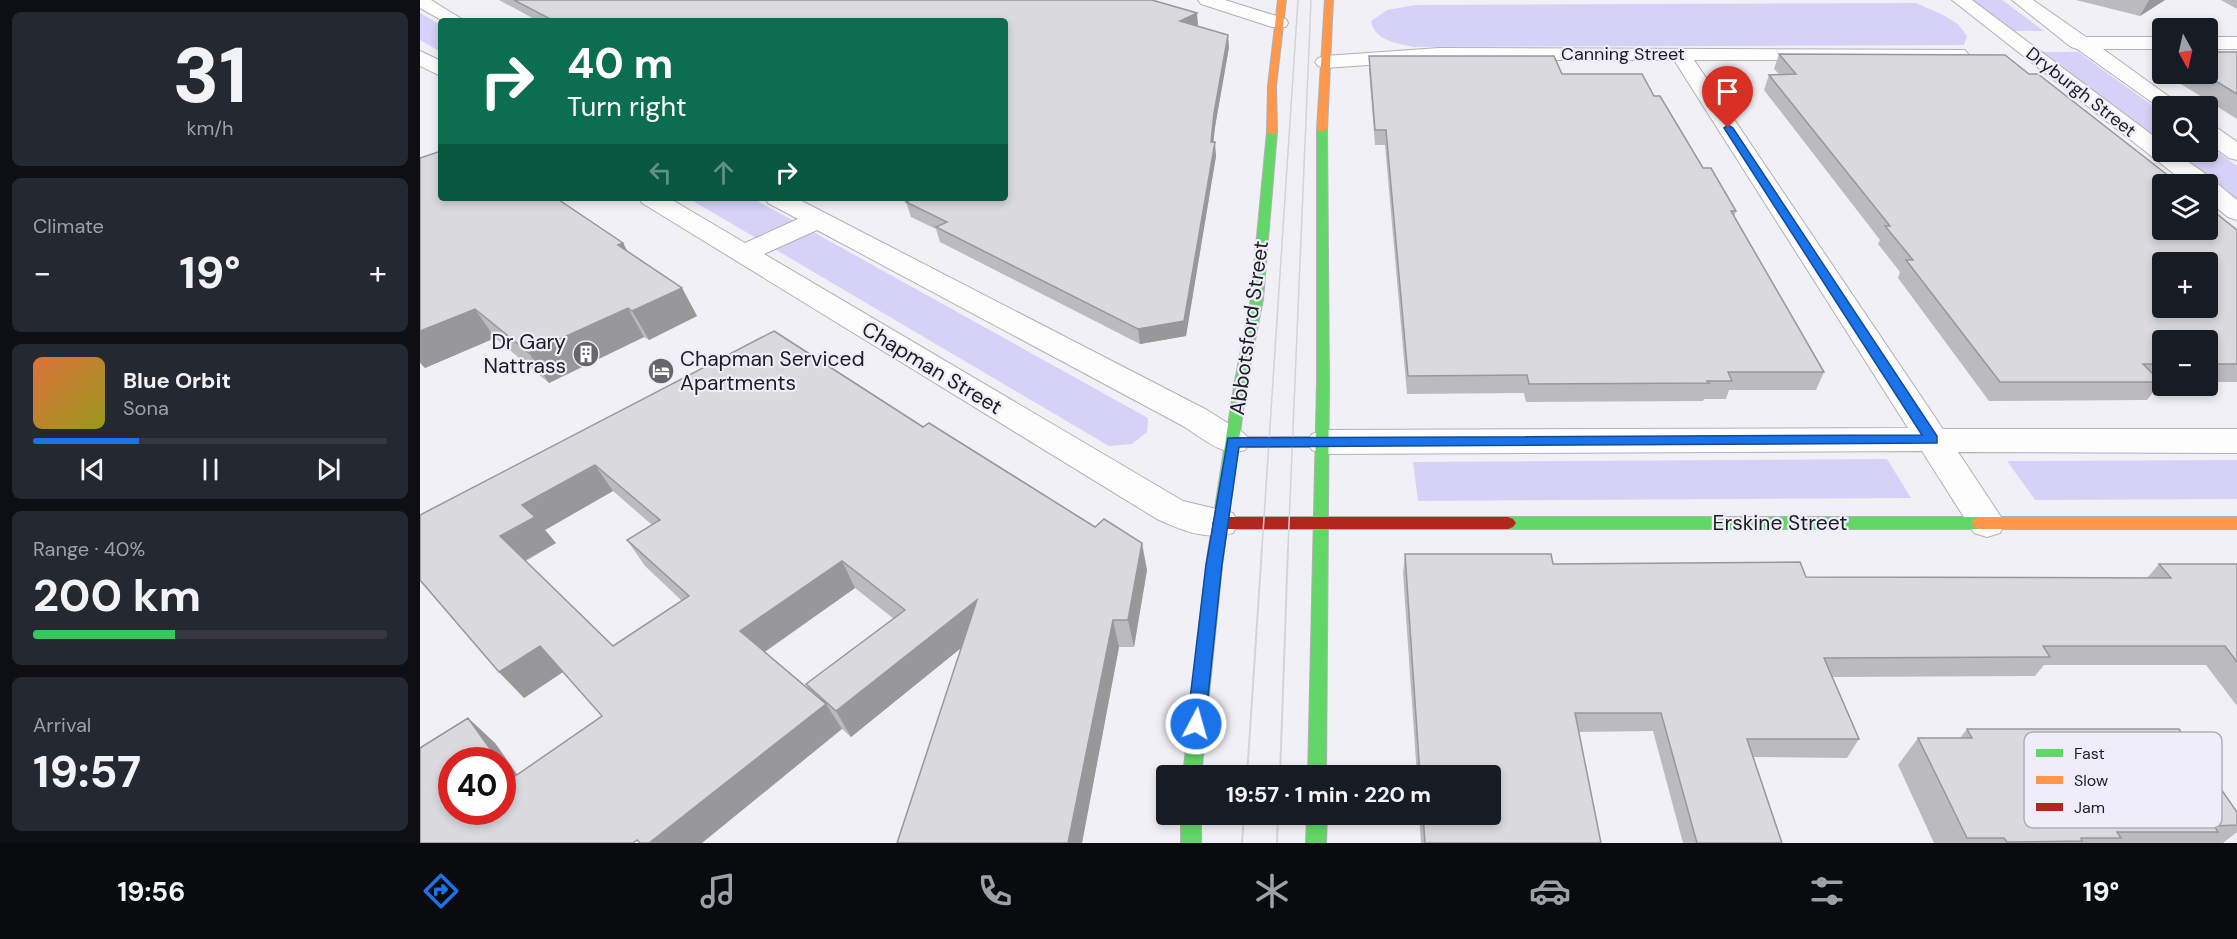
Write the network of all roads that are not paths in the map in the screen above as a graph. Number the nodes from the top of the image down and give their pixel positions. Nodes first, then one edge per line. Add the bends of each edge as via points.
1 (1207, 0) edge
2 (1282, 0) edge
3 (1329, 0) edge
4 (1961, 0) edge
5 (2021, 0) edge
6 (420, 1) edge
7 (451, 18) edge
8 (1295, 25) junction
9 (1326, 26) junction
10 (2017, 42) junction
11 (2082, 43) junction
12 (2152, 43) edge
13 (2218, 43) edge
14 (2237, 43) edge
15 (1680, 54) junction
16 (1958, 54) edge
17 (420, 57) edge
18 (1325, 62) junction
19 (438, 68) edge
20 (2157, 96) edge
21 (2218, 139) edge
22 (2237, 153) edge
23 (2189, 174) edge
24 (2218, 197) edge
25 (656, 201) edge
26 (782, 201) edge
27 (2237, 212) edge
28 (817, 220) junction
29 (744, 253) junction
30 (1932, 440) junction
31 (2237, 441) edge
32 (1233, 442) junction
33 (1324, 442) junction
34 (1220, 523) junction
35 (1323, 523) junction
36 (1987, 523) junction
37 (2237, 523) edge
38 (1193, 765) edge
39 (1317, 765) edge
40 (1191, 825) edge
41 (1317, 825) edge
42 (1191, 843) edge
43 (1316, 843) edge

1 - 8 street
2 - 8 street, Abbotsford Street
3 - 9 street
4 - 10 street, Dryburgh Street
5 - 11 street, Dryburgh Street
6 - 7 street
8 - 9 street
8 - 32 street, Abbotsford Street via 1272,86 1272,142 1258,286
9 - 18 street
10 - 11 street
10 - 23 street, Dryburgh Street
11 - 12 street
11 - 20 street, Dryburgh Street
13 - 14 street
15 - 16 street, Canning Street
15 - 18 street, Canning Street via 1415,55
15 - 30 street
17 - 19 street
18 - 33 street
21 - 22 street
24 - 27 street
25 - 29 street, Chapman Street
26 - 28 street
28 - 29 street
28 - 32 street via 1195,418
29 - 34 street, Chapman Street via 1170,510 1192,519
30 - 31 street
30 - 33 street
30 - 36 street
32 - 33 street
32 - 34 street, Abbotsford Street
33 - 35 street
34 - 35 street, Erskine Street
34 - 38 street, Abbotsford Street
35 - 36 street, Erskine Street
35 - 39 street
36 - 37 street, Erskine Street
40 - 42 street
41 - 43 street

